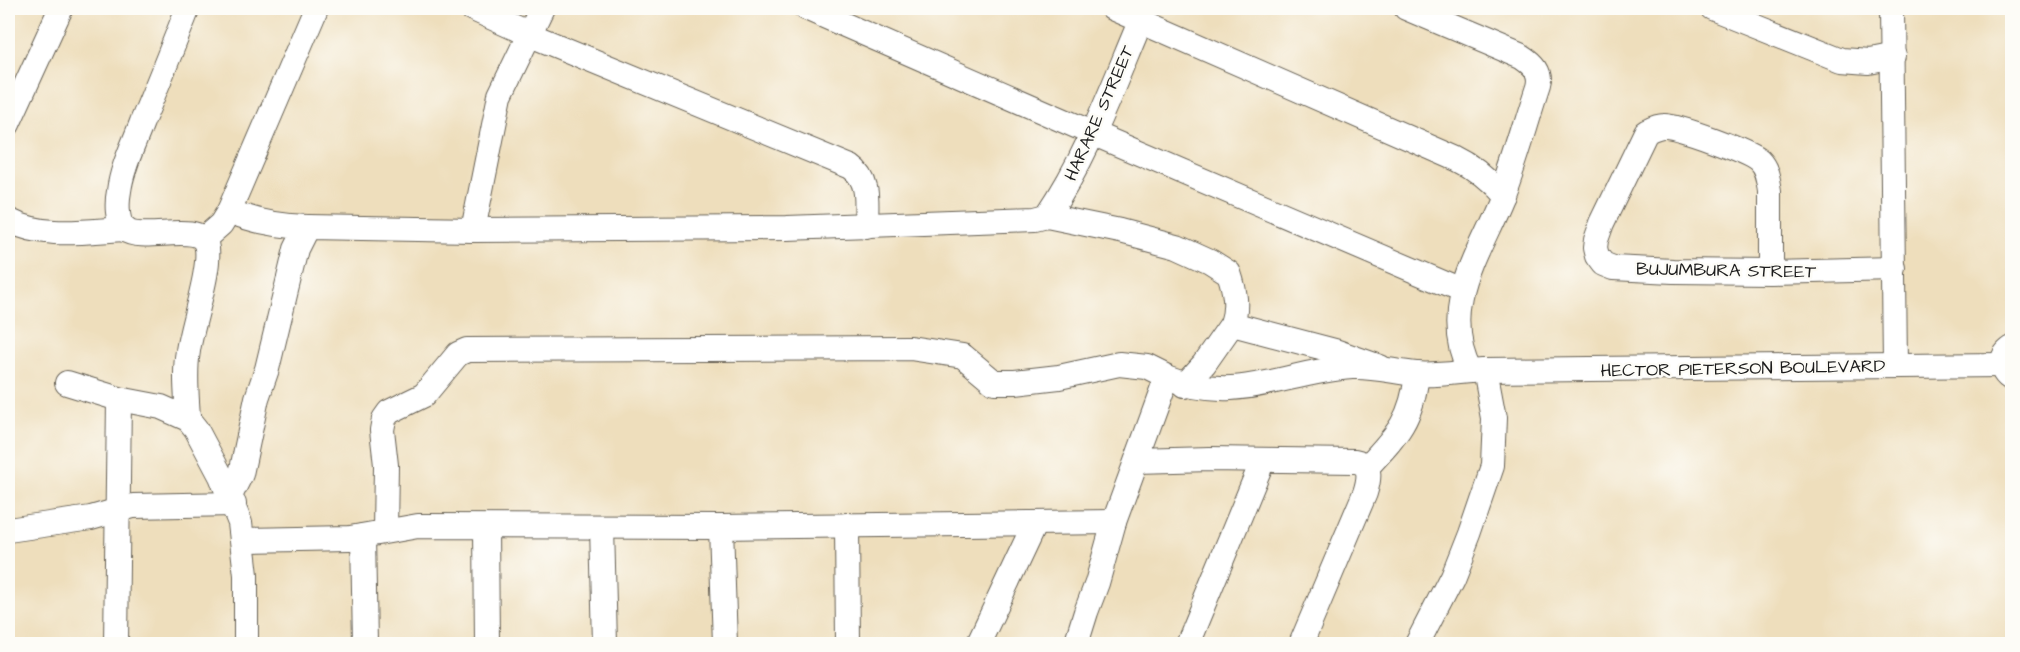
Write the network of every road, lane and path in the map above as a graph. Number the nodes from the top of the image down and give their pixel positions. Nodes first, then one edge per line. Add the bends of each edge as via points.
1 (61, 8) edge
2 (188, 8) edge
3 (316, 8) edge
4 (471, 8) edge
5 (542, 8) edge
6 (806, 8) edge
7 (1112, 8) edge
8 (1406, 8) edge
9 (1712, 8) edge
10 (1891, 8) edge
11 (1738, 13) edge
12 (1143, 14) edge
13 (528, 34) junction
14 (1893, 57) junction
15 (8, 124) edge
16 (1092, 133) junction
17 (1503, 195) junction
18 (229, 210) junction
19 (1047, 216) junction
20 (8, 220) edge
21 (866, 226) junction
22 (307, 227) junction
23 (125, 229) junction
24 (473, 230) junction
25 (204, 239) junction
26 (1895, 269) junction
27 (1770, 272) junction
28 (1462, 291) junction
29 (1232, 324) junction
30 (2009, 364) edge
31 (1895, 366) junction
32 (1380, 368) junction
33 (1478, 370) junction
34 (1417, 374) junction
35 (1176, 381) junction
36 (67, 383) dead end
37 (119, 399) junction
38 (188, 419) junction
39 (1263, 460) junction
40 (1137, 461) junction
41 (1367, 467) junction
42 (232, 500) junction
43 (118, 510) junction
44 (1114, 522) junction
45 (1035, 523) junction
46 (847, 525) junction
47 (486, 527) junction
48 (602, 527) junction
49 (721, 527) junction
50 (8, 530) edge
51 (374, 534) junction
52 (243, 540) junction
53 (116, 645) edge
54 (246, 645) edge
55 (365, 645) edge
56 (487, 645) edge
57 (605, 645) edge
58 (725, 645) edge
59 (848, 645) edge
60 (978, 645) edge
61 (1076, 645) edge
62 (1187, 645) edge
63 (1301, 645) edge
64 (1417, 645) edge

1 - 15 street
2 - 23 street via 122,174 119,220
3 - 18 street
4 - 13 street
5 - 13 street
6 - 16 street
7 - 12 street
8 - 17 street via 1522,57 1535,68 1539,81
9 - 11 street
10 - 14 street
11 - 14 street via 1842,60 1868,62
12 - 16 street, HARARE STREET
12 - 17 street via 1475,168
13 - 21 street via 850,167 859,173 866,191
13 - 24 street via 500,95
14 - 26 street
16 - 19 street, HARARE STREET
16 - 28 street
17 - 28 street
18 - 22 street via 265,223
18 - 25 street via 221,224
19 - 21 street
19 - 29 street via 1177,246 1210,261 1229,273 1235,291
20 - 23 street via 54,233
21 - 24 street
22 - 24 street
22 - 42 street via 296,249
23 - 25 street via 140,235 182,233
25 - 38 street via 207,258 187,353
26 - 27 street, BUJUMBURA STREET
26 - 31 street
27 - 27 street, BUJUMBURA STREET via 1770,191 1764,167 1758,160 1666,125 1646,132 1602,223 1594,248 1603,264 1613,268
28 - 33 street via 1457,316 1460,346
29 - 32 street via 1335,351
29 - 35 street via 1204,364
30 - 31 street, HECTOR PIETERSON BOULEVARD
31 - 33 street, HECTOR PIETERSON BOULEVARD
32 - 34 street, HECTOR PIETERSON BOULEVARD
32 - 35 street via 1332,369 1233,389 1204,388
33 - 34 street, HECTOR PIETERSON BOULEVARD
33 - 64 street via 1494,418 1492,466 1452,576
34 - 41 street via 1414,397 1402,426
35 - 40 street
35 - 51 street via 1147,368 1119,364 1059,377 994,382 963,356 910,348 467,350 458,354 424,395 389,412 384,419 386,465
36 - 37 street
37 - 38 street via 153,405
37 - 43 street
38 - 42 street via 202,437
39 - 40 street
39 - 41 street via 1355,461
39 - 62 street
40 - 44 street
41 - 63 street via 1365,494
42 - 43 street
42 - 52 street
43 - 50 street via 70,522
43 - 53 street
44 - 45 street
44 - 61 street
45 - 46 street
45 - 60 street
46 - 49 street
46 - 59 street
47 - 48 street
47 - 51 street via 408,526
47 - 56 street
48 - 49 street
48 - 57 street
49 - 58 street
51 - 52 street via 339,539
51 - 55 street
52 - 54 street

